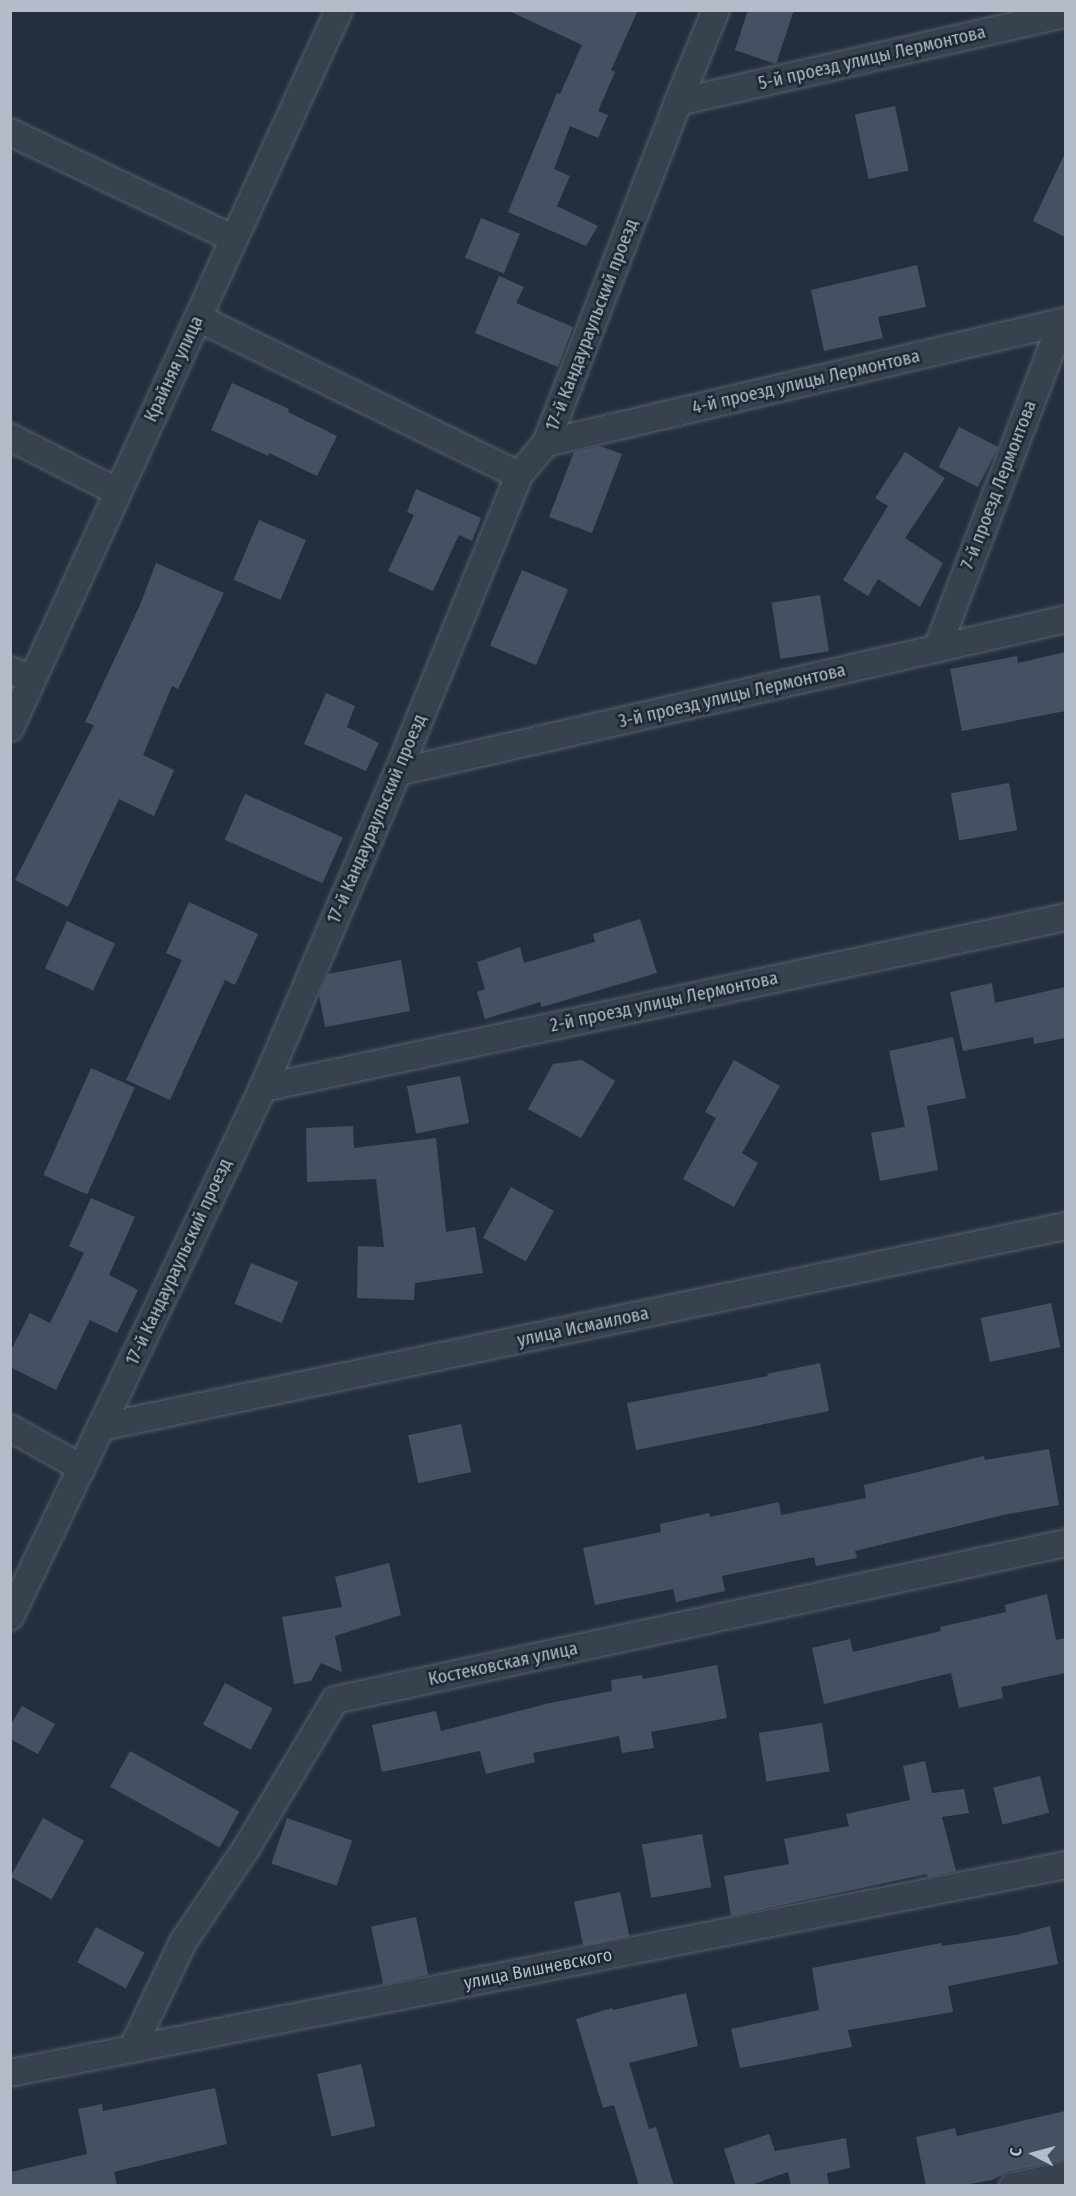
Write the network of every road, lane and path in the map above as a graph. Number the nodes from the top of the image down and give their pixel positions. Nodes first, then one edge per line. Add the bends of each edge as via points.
1 (339, 10) edge
2 (716, 10) edge
3 (1065, 14) edge
4 (678, 102) junction
5 (10, 132) edge
6 (234, 239) junction
7 (198, 318) junction
8 (1064, 322) edge
9 (10, 437) edge
10 (546, 443) junction
11 (519, 476) junction
12 (118, 492) junction
13 (1065, 619) edge
14 (936, 649) junction
15 (21, 675) edge
16 (10, 728) edge
17 (398, 772) junction
18 (1065, 917) edge
19 (263, 1088) junction
20 (1065, 1226) edge
21 (101, 1427) junction
22 (10, 1428) edge
23 (82, 1468) junction
24 (1065, 1543) edge
25 (10, 1617) edge
26 (1065, 1865) edge
27 (132, 2049) junction
28 (10, 2073) edge
29 (1065, 2175) edge
30 (1013, 2186) edge

1 - 6 street, Крайняя улица
2 - 4 street, 17-й Кандаураульский проезд
3 - 4 street, 5-й проезд улицы Лермонтова
4 - 10 street, 17-й Кандаураульский проезд
5 - 6 street
6 - 7 street, Крайняя улица
7 - 11 street
7 - 12 street, Крайняя улица
8 - 10 street, 4-й проезд улицы Лермонтова
8 - 14 street, 7-й проезд Лермонтова
9 - 12 street
10 - 11 street, 17-й Кандаураульский проезд
11 - 17 street, 17-й Кандаураульский проезд
12 - 15 street, Крайняя улица
13 - 14 street, 3-й проезд улицы Лермонтова
14 - 17 street, 3-й проезд улицы Лермонтова
15 - 16 street, Крайняя улица
17 - 19 street, 17-й Кандаураульский проезд
18 - 19 street, 2-й проезд улицы Лермонтова
19 - 21 street, 17-й Кандаураульский проезд
20 - 21 street, улица Исмаилова
21 - 23 street, 17-й Кандаураульский проезд
22 - 23 street
23 - 25 street, 17-й Кандаураульский проезд
24 - 27 street, Костековская улица via 335,1700 247,1847 183,1942
26 - 27 street, улица Вишневского
27 - 28 street, улица Вишневского
29 - 30 street

